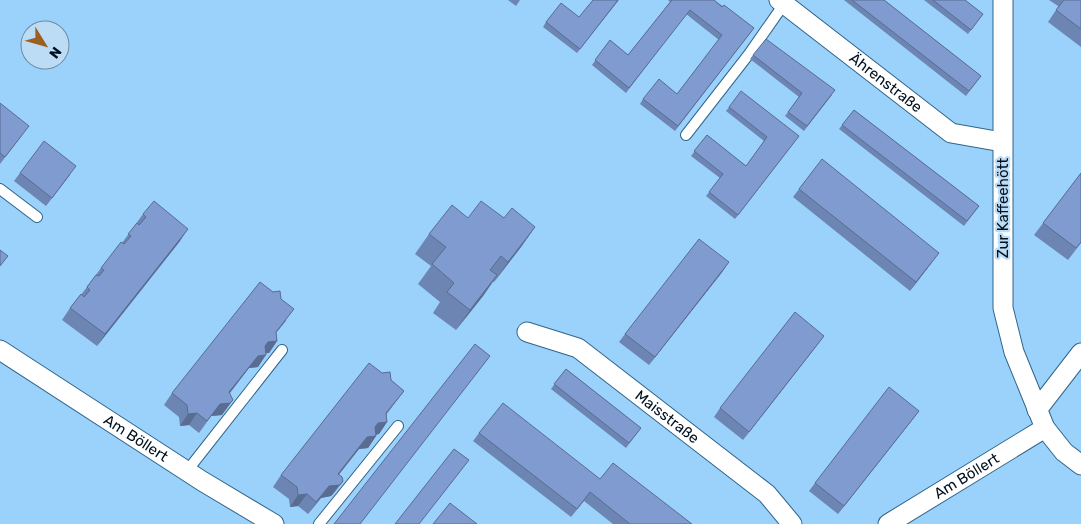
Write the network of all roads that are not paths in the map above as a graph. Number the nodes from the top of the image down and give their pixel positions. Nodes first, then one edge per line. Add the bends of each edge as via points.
1 (1004, 0) edge
2 (782, 2) edge
3 (686, 135) dead end
4 (1002, 142) junction
5 (0, 188) edge
6 (37, 217) dead end
7 (528, 332) dead end
8 (0, 350) edge
9 (282, 350) dead end
10 (1081, 352) edge
11 (1037, 410) junction
12 (398, 426) dead end
13 (1045, 428) junction
14 (1081, 465) edge
15 (188, 472) junction
16 (274, 524) edge
17 (319, 524) edge
18 (792, 524) edge
19 (888, 524) edge

1 - 4 street, Zur Kaffeehött
2 - 3 lane via 750,54
2 - 4 street, Ährenstraße via 951,133
4 - 11 street, Zur Kaffeehött via 1003,308 1014,352
5 - 6 lane
7 - 18 street, Maisstraße via 578,348 767,494
8 - 15 street, Am Böllert
9 - 15 lane
10 - 11 street
11 - 13 street, Zur Kaffeehött
12 - 17 lane
13 - 14 street, Zur Kaffeehött via 1064,452
13 - 19 street, Am Böllert
15 - 16 street, Am Böllert

